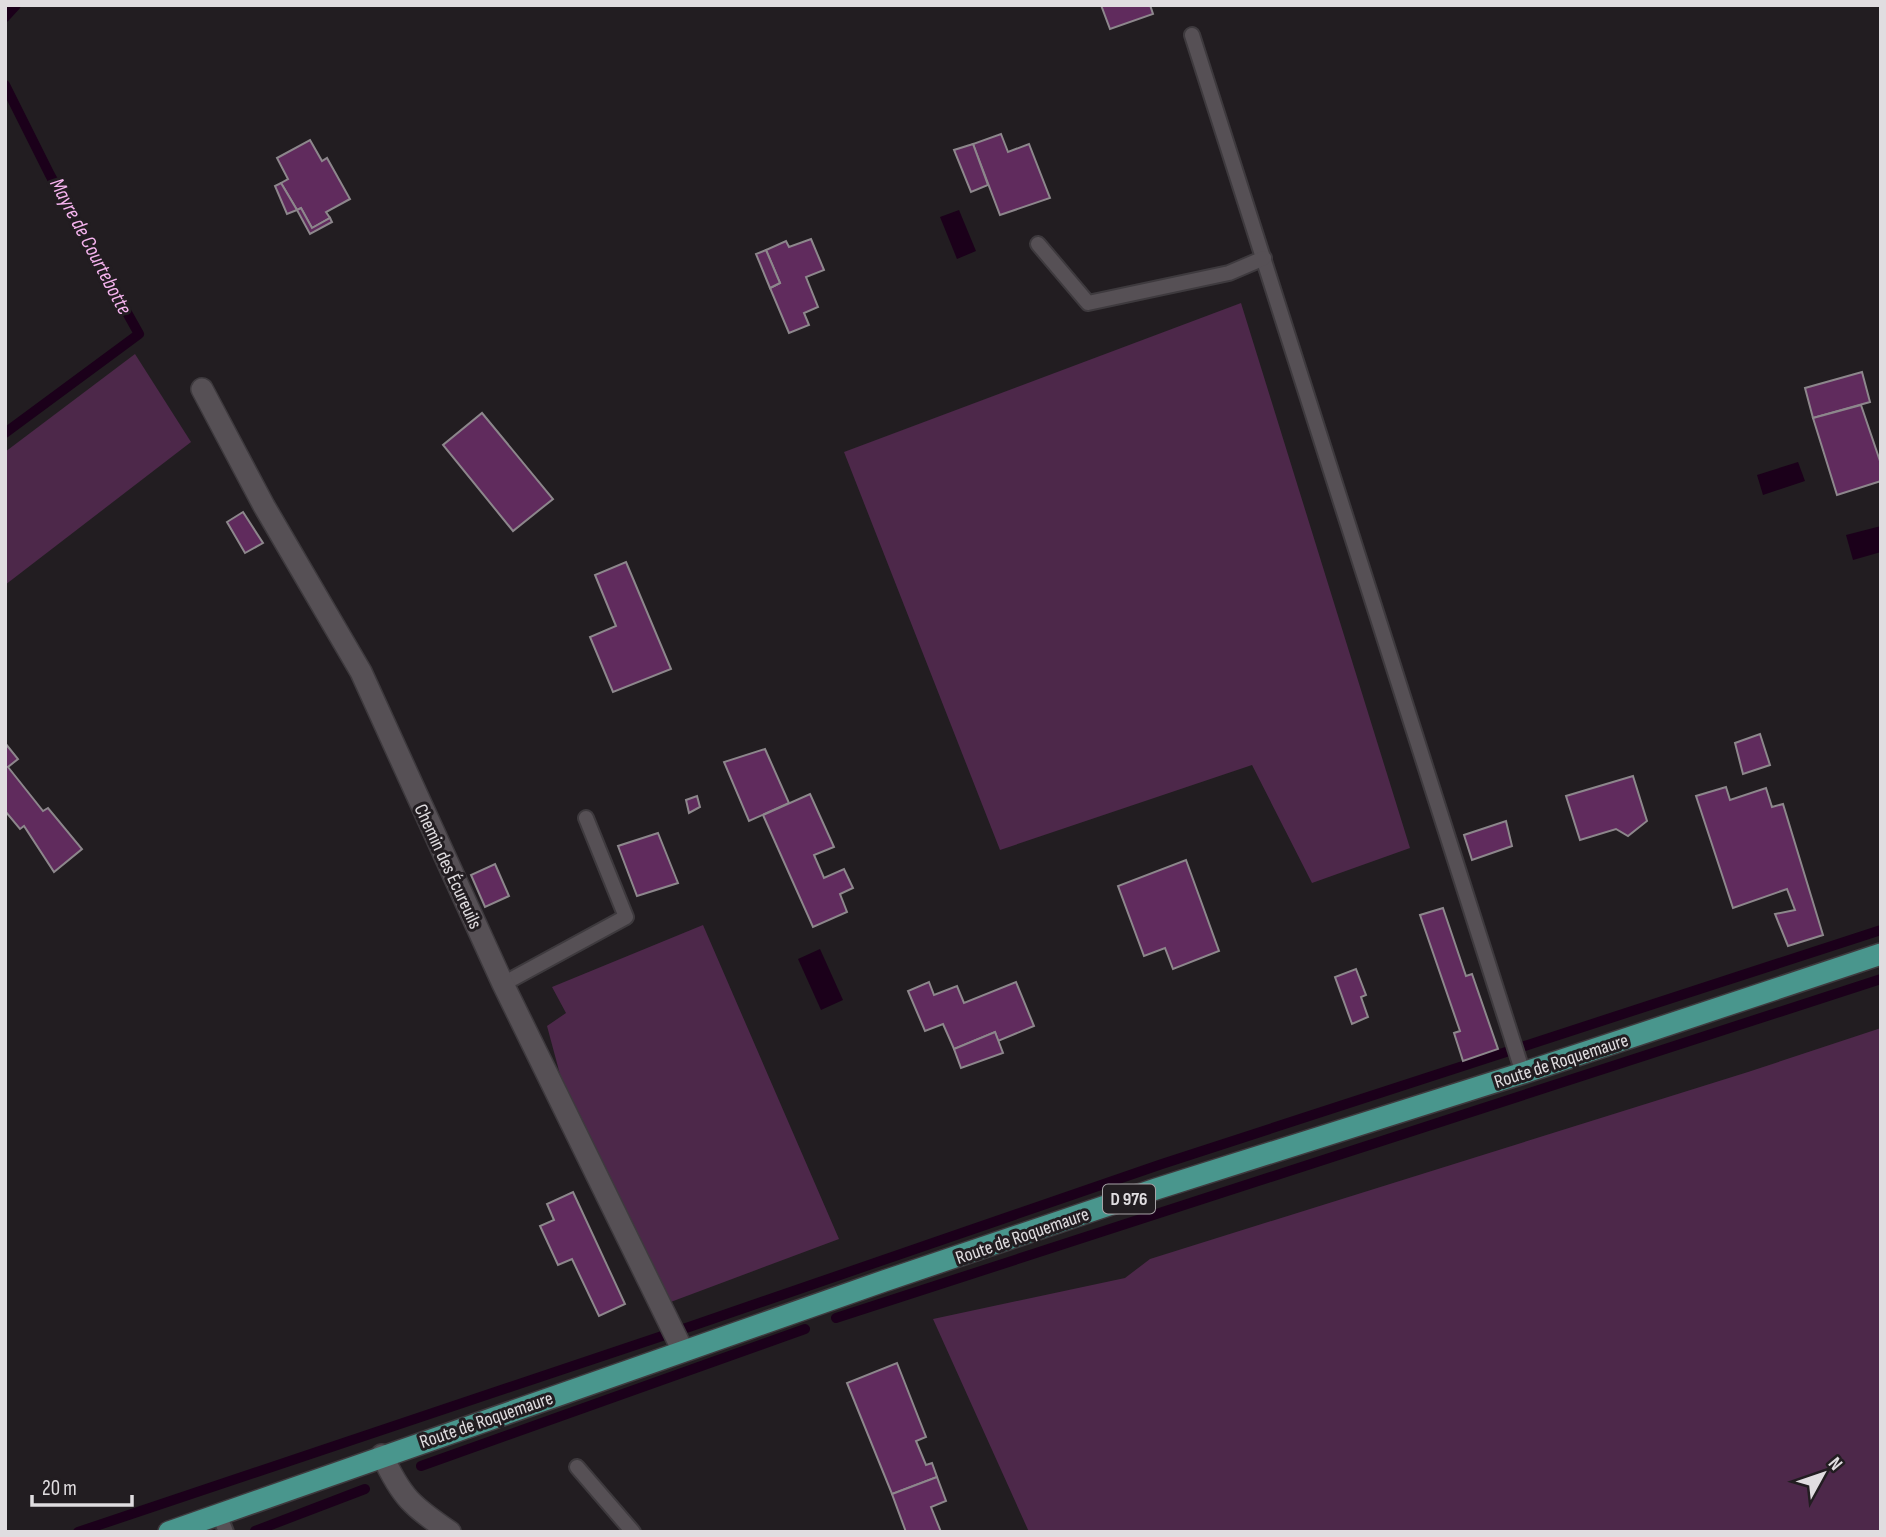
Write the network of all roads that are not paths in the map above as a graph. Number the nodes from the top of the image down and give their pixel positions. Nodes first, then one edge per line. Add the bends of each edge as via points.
1 (1192, 35) dead end
2 (1038, 244) dead end
3 (1264, 258) junction
4 (202, 389) dead end
5 (586, 818) dead end
6 (1881, 954) edge
7 (503, 984) junction
8 (1523, 1073) junction
9 (682, 1351) junction
10 (382, 1455) junction
11 (577, 1467) dead end
12 (222, 1523) edge
13 (169, 1532) edge
14 (450, 1532) edge
15 (633, 1532) edge

1 - 3 lane
2 - 3 lane via 1088,303 1229,273
3 - 8 lane
4 - 7 street, Chemin des Écureuils via 361,673
5 - 7 lane via 626,917
6 - 8 main road, Route de Roquemaure / D 976
7 - 9 street, Chemin des Écureuils
8 - 9 main road, Route de Roquemaure / D 976 via 1156,1189
9 - 10 main road, Route de Roquemaure / D 976
10 - 12 main road, Route de Roquemaure / D 976
10 - 14 street via 400,1491
11 - 15 lane
12 - 13 main road, Route de Roquemaure / D 976

